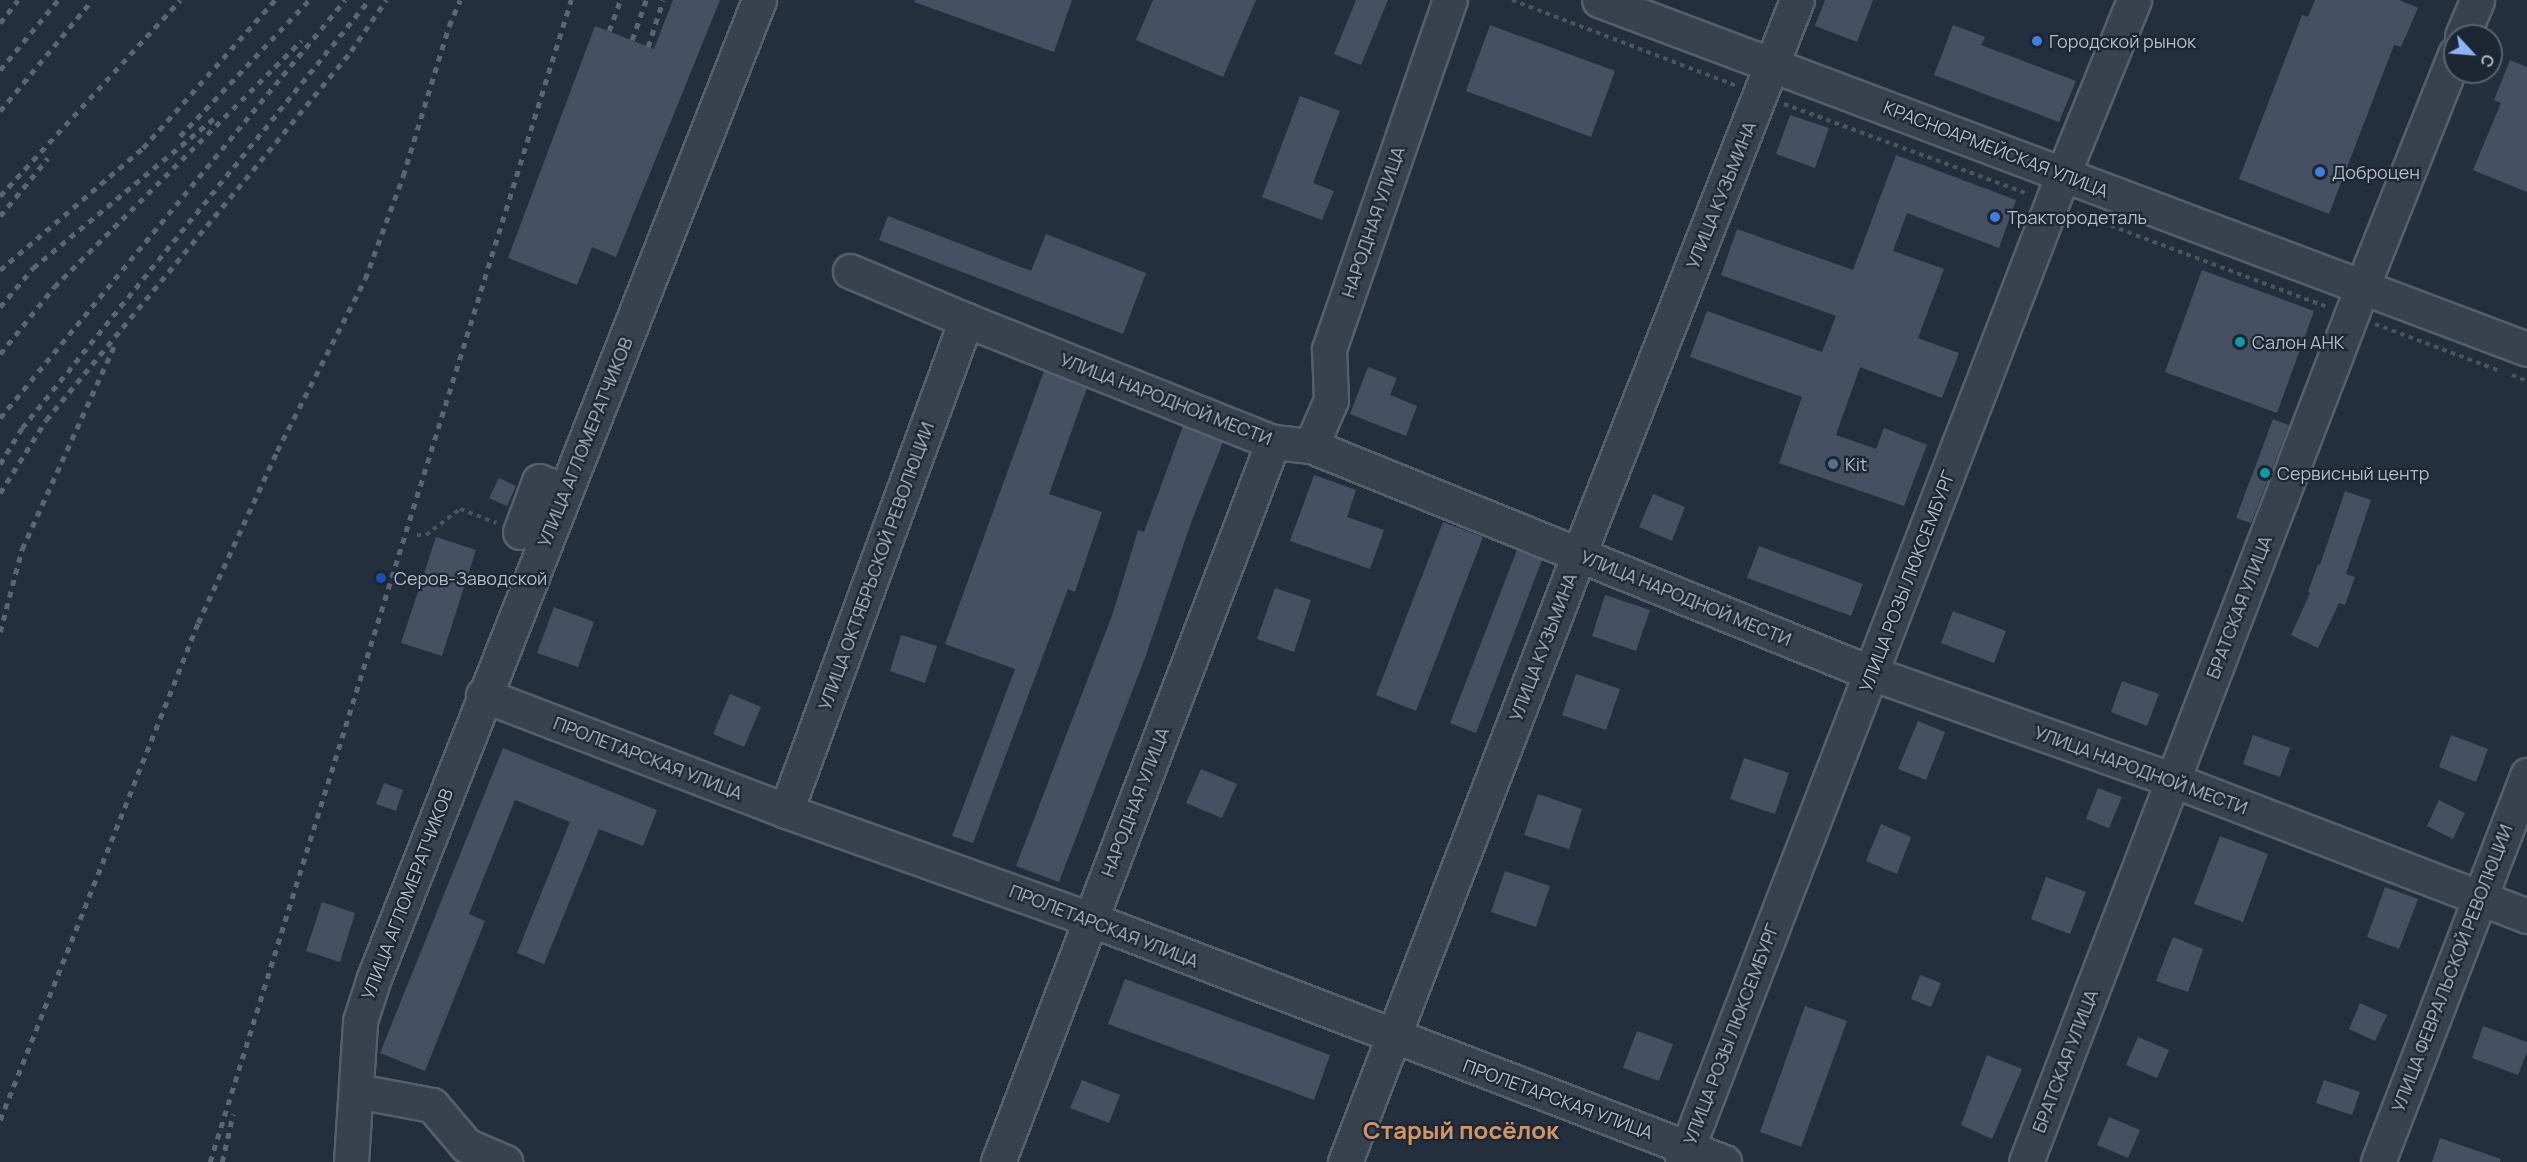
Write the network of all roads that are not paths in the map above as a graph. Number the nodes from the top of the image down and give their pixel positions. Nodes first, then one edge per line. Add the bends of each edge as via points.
1 (759, 0) edge
2 (1450, 0) edge
3 (1599, 0) edge
4 (1797, 0) edge
5 (2134, 0) edge
6 (2476, 0) edge
7 (2467, 24) edge
8 (1773, 65) junction
9 (2443, 84) edge
10 (2057, 189) junction
11 (850, 271) dead end
12 (2356, 301) junction
13 (966, 320) junction
14 (2527, 349) edge
15 (1272, 442) junction
16 (1311, 446) junction
17 (566, 492) junction
18 (519, 532) road end
19 (1578, 554) junction
20 (1871, 673) junction
21 (483, 695) junction
22 (2527, 775) edge
23 (2173, 780) junction
24 (786, 811) junction
25 (2479, 897) junction
26 (2527, 916) edge
27 (1090, 920) junction
28 (1391, 1037) junction
29 (357, 1091) junction
30 (1684, 1154) edge
31 (351, 1162) edge
32 (506, 1162) edge
33 (998, 1162) edge
34 (1345, 1162) edge
35 (1724, 1162) edge
36 (2026, 1162) edge
37 (2378, 1162) edge

1 - 17 street, УЛИЦА АГЛОМЕРАТЧИКОВ
2 - 16 street, НАРОДНАЯ УЛИЦА via 1329,349 1331,400
3 - 8 street, КРАСНОАРМЕЙСКАЯ УЛИЦА
4 - 8 street, УЛИЦА КУЗЬМИНА
5 - 10 street, УЛИЦА РОЗЫ ЛЮКСЕМБУРГ
6 - 7 street
8 - 10 street, КРАСНОАРМЕЙСКАЯ УЛИЦА
8 - 19 street, УЛИЦА КУЗЬМИНА
9 - 12 street, БРАТСКАЯ УЛИЦА
10 - 12 street, КРАСНОАРМЕЙСКАЯ УЛИЦА
10 - 20 street, УЛИЦА РОЗЫ ЛЮКСЕМБУРГ
11 - 13 street, УЛИЦА НАРОДНОЙ МЕСТИ
12 - 14 street, КРАСНОАРМЕЙСКАЯ УЛИЦА
12 - 23 street, БРАТСКАЯ УЛИЦА
13 - 15 street, УЛИЦА НАРОДНОЙ МЕСТИ
13 - 24 street, УЛИЦА ОКТЯБРЬСКОЙ РЕВОЛЮЦИИ
15 - 16 street, УЛИЦА НАРОДНОЙ МЕСТИ
15 - 27 street, НАРОДНАЯ УЛИЦА
16 - 19 street, УЛИЦА НАРОДНОЙ МЕСТИ
17 - 18 street via 539,481
17 - 21 street, УЛИЦА АГЛОМЕРАТЧИКОВ
19 - 20 street, УЛИЦА НАРОДНОЙ МЕСТИ
19 - 28 street, УЛИЦА КУЗЬМИНА
20 - 23 street, УЛИЦА НАРОДНОЙ МЕСТИ
20 - 30 street, УЛИЦА РОЗЫ ЛЮКСЕМБУРГ
21 - 24 street, ПРОЛЕТАРСКАЯ УЛИЦА
21 - 29 street, УЛИЦА АГЛОМЕРАТЧИКОВ via 360,1021
22 - 25 street, УЛИЦА ФЕВРАЛЬСКОЙ РЕВОЛЮЦИИ
23 - 25 street, УЛИЦА НАРОДНОЙ МЕСТИ
23 - 36 street, БРАТСКАЯ УЛИЦА
24 - 27 street, ПРОЛЕТАРСКАЯ УЛИЦА
25 - 26 street, УЛИЦА НАРОДНОЙ МЕСТИ
25 - 37 street, УЛИЦА ФЕВРАЛЬСКОЙ РЕВОЛЮЦИИ
27 - 28 street, ПРОЛЕТАРСКАЯ УЛИЦА
27 - 33 street, НАРОДНАЯ УЛИЦА
28 - 30 street, ПРОЛЕТАРСКАЯ УЛИЦА
28 - 34 street, УЛИЦА КУЗЬМИНА
29 - 31 street, УЛИЦА АГЛОМЕРАТЧИКОВ
29 - 32 street via 432,1105 466,1145
30 - 35 street, ПРОЛЕТАРСКАЯ УЛИЦА

